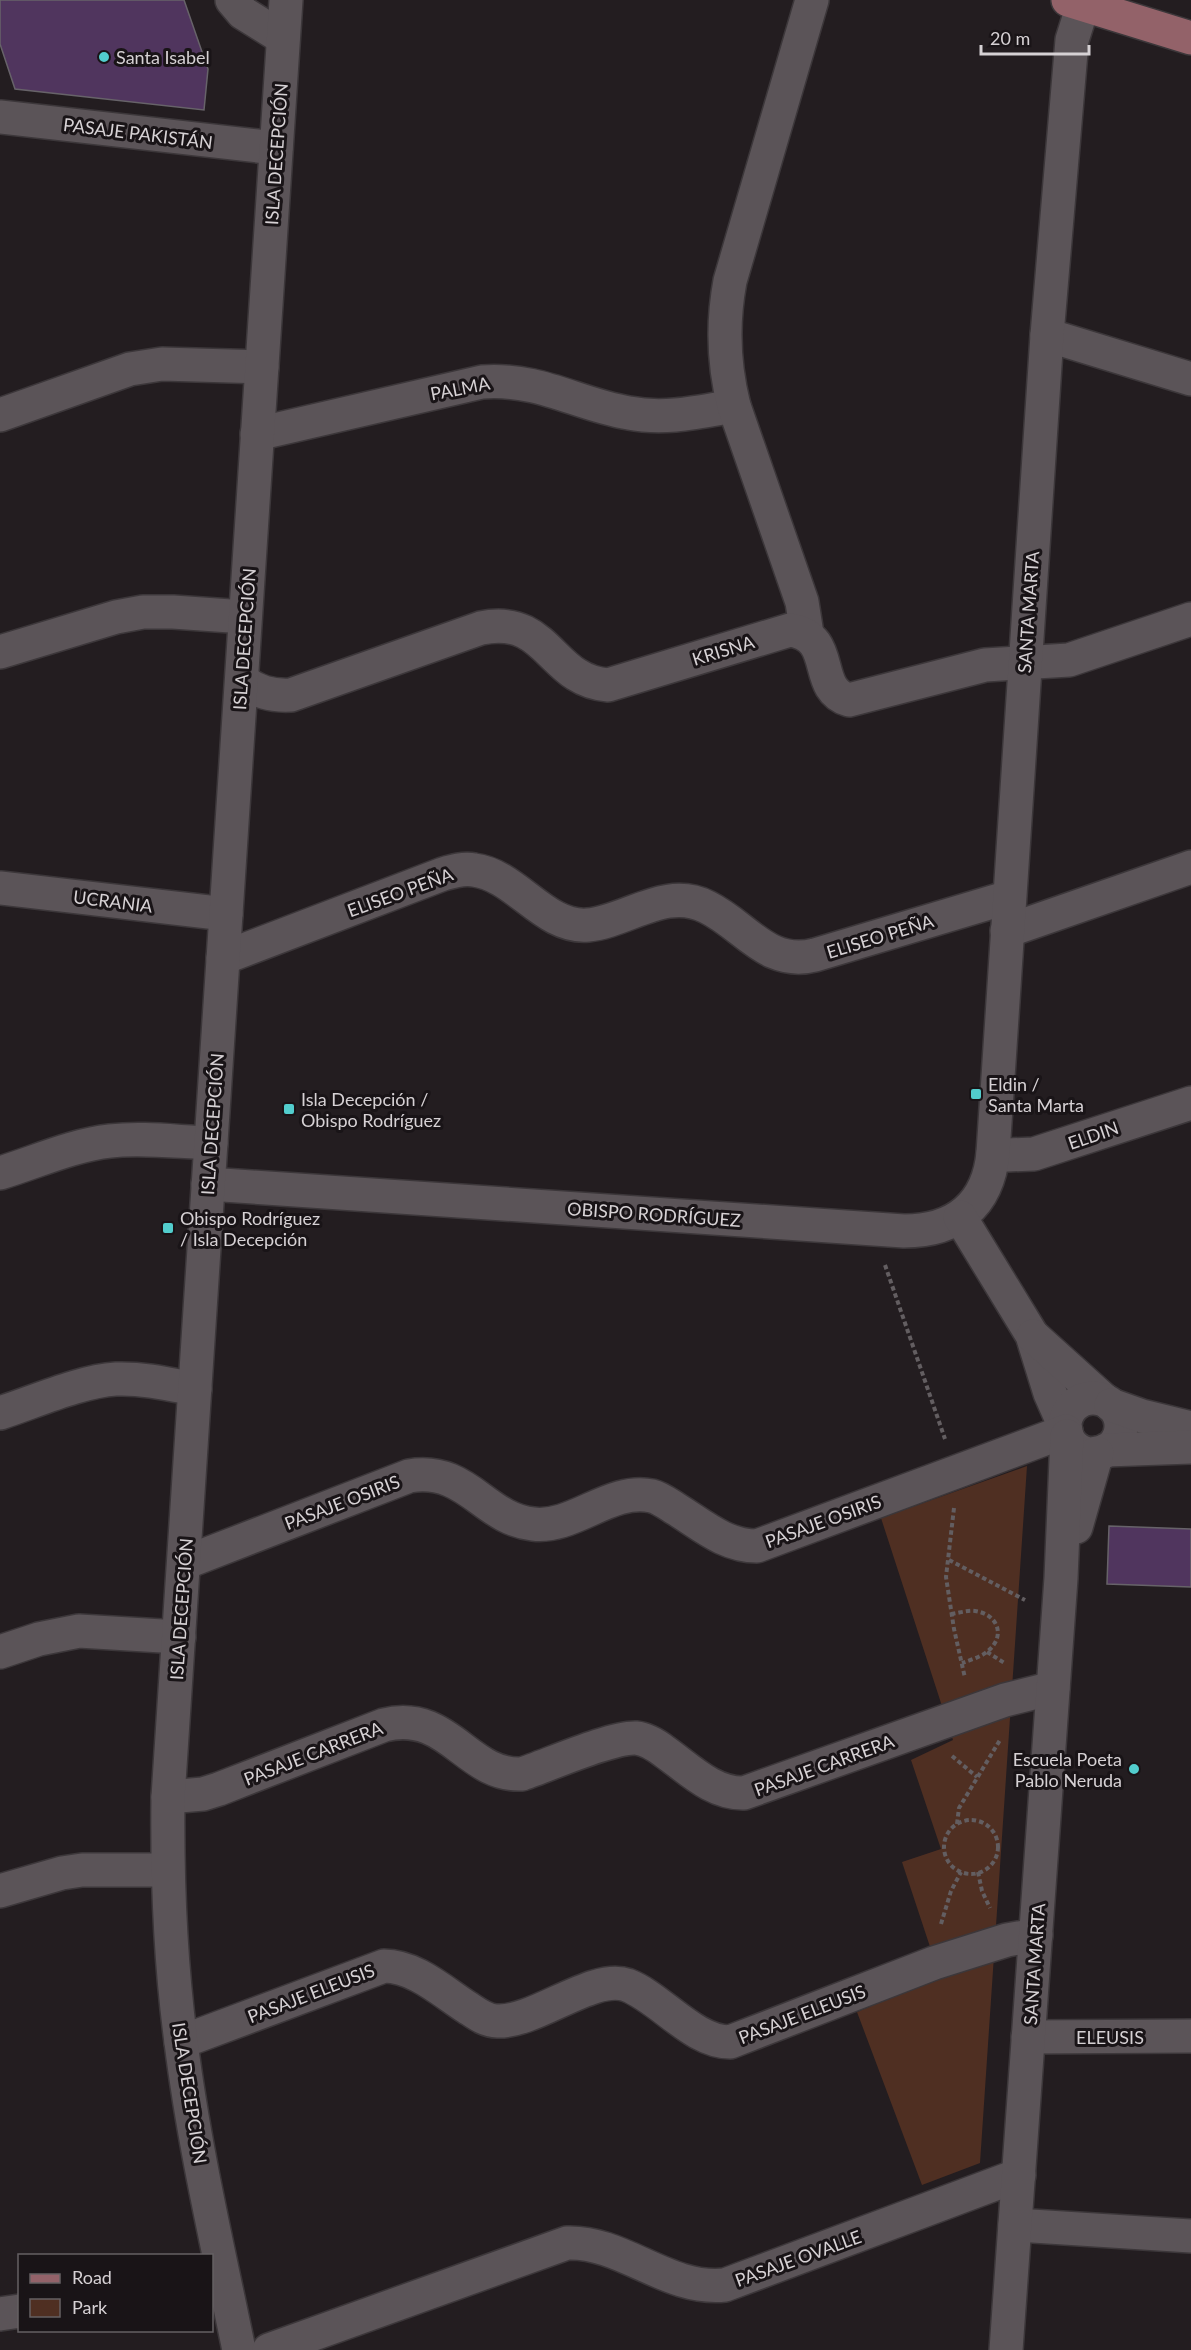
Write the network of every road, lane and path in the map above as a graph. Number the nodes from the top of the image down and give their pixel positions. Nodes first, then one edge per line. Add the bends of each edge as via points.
1 (232, 0) edge
2 (286, 0) edge
3 (812, 0) edge
4 (1079, 2) edge
5 (283, 38) junction
6 (1191, 38) edge
7 (0, 117) edge
8 (276, 148) junction
9 (1047, 335) junction
10 (262, 367) junction
11 (1191, 379) edge
12 (734, 406) junction
13 (0, 415) edge
14 (257, 434) junction
15 (245, 617) junction
16 (1191, 619) edge
17 (807, 634) junction
18 (0, 652) edge
19 (1024, 663) junction
20 (242, 680) junction
21 (1191, 867) edge
22 (0, 888) edge
23 (1009, 897) junction
24 (226, 914) junction
25 (1007, 931) junction
26 (223, 958) junction
27 (1191, 1103) edge
28 (211, 1143) junction
29 (993, 1153) junction
30 (0, 1173) edge
31 (208, 1184) junction
32 (960, 1217) junction
33 (885, 1264) dead end
34 (1032, 1335) junction
35 (195, 1389) junction
36 (1108, 1402) junction
37 (0, 1413) edge
38 (1191, 1428) edge
39 (1066, 1431) junction
40 (1191, 1447) edge
41 (1102, 1452) junction
42 (956, 1471) junction
43 (949, 1560) junction
44 (184, 1563) junction
45 (1061, 1578) junction
46 (951, 1614) junction
47 (1058, 1617) junction
48 (179, 1637) junction
49 (0, 1652) edge
50 (962, 1663) junction
51 (1053, 1688) junction
52 (970, 1712) junction
53 (976, 1777) dead end
54 (168, 1797) junction
55 (957, 1824) junction
56 (167, 1870) junction
57 (961, 1872) junction
58 (0, 1891) edge
59 (1036, 1935) junction
60 (933, 1963) junction
61 (1191, 2036) edge
62 (1029, 2037) junction
63 (181, 2042) junction
64 (1019, 2175) junction
65 (1015, 2225) junction
66 (1191, 2236) edge
67 (218, 2283) edge
68 (18, 2311) edge
69 (0, 2314) edge
70 (239, 2350) edge
71 (269, 2350) edge
72 (1006, 2350) edge

1 - 5 street via 243,13
2 - 5 street, ISLA DECEPCIÓN
3 - 12 street via 730,280 724,358
4 - 6 main road
4 - 9 street, SANTA MARTA via 1072,40
5 - 8 street, ISLA DECEPCIÓN
7 - 8 street, PASAJE PAKISTÁN
8 - 10 street, ISLA DECEPCIÓN
9 - 11 street
9 - 19 street, SANTA MARTA
10 - 13 street via 146,366
10 - 14 street, ISLA DECEPCIÓN
12 - 14 street, PALMA via 678,416 645,416 505,380
12 - 17 street via 802,602
14 - 15 street, ISLA DECEPCIÓN
15 - 18 street via 142,612
15 - 20 street, ISLA DECEPCIÓN
16 - 19 street via 1069,660
17 - 19 street via 819,649 834,692 849,700 985,665
17 - 20 street, KRISNA via 781,632 608,685 582,680 535,636 495,625 291,695 266,693
19 - 23 street, SANTA MARTA
20 - 24 street, ISLA DECEPCIÓN
21 - 25 street
22 - 24 street, UCRANIA
23 - 25 street, SANTA MARTA
23 - 26 street, ELISEO PEÑA via 815,955 791,958 771,951 718,913 697,903 660,902 588,925 571,923 559,920 488,873 458,870
24 - 26 street, ISLA DECEPCIÓN
25 - 29 street, SANTA MARTA
26 - 28 street, ISLA DECEPCIÓN
27 - 29 street, ELDIN via 1034,1154
28 - 30 street via 109,1141
28 - 31 street, ISLA DECEPCIÓN
29 - 32 street, SANTA MARTA via 985,1188
31 - 32 street, OBISPO RODRÍGUEZ via 904,1231 933,1228
31 - 35 street, ISLA DECEPCIÓN
32 - 34 street
33 - 42 path
34 - 36 street
34 - 39 street
35 - 37 street via 114,1379
35 - 44 street, ISLA DECEPCIÓN
36 - 38 street via 1142,1416
36 - 39 street via 1078,1402 1071,1409
36 - 41 street via 1117,1412 1121,1429 1113,1445
39 - 41 street via 1079,1450
39 - 42 street, PASAJE OSIRIS
39 - 45 street, SANTA MARTA
40 - 41 street
41 - 45 street, SANTA MARTA
42 - 43 path
42 - 44 street, PASAJE OSIRIS via 770,1542 744,1546 731,1543 652,1496 627,1496 550,1524 535,1525 507,1515 447,1477 422,1474
43 - 46 path via 946,1577
43 - 47 path
44 - 48 street, ISLA DECEPCIÓN
45 - 47 street, SANTA MARTA
46 - 50 path
46 - 50 path via 976,1611 992,1618 999,1628 998,1639 987,1652
47 - 51 street, SANTA MARTA
48 - 49 street via 79,1631
48 - 54 street, ISLA DECEPCIÓN
50 - 52 path
51 - 52 street, PASAJE CARRERA
51 - 59 street, SANTA MARTA
52 - 54 street, PASAJE CARRERA via 744,1793 732,1794 716,1788 657,1746 639,1738 619,1740 513,1775 495,1770 425,1725 411,1722 384,1725 211,1792
53 - 55 path via 959,1808
54 - 56 street, ISLA DECEPCIÓN
55 - 57 path via 944,1845 948,1861
55 - 57 path via 975,1820 983,1823 998,1845 993,1863 986,1869
56 - 58 street via 82,1870
56 - 63 street, ISLA DECEPCIÓN
57 - 60 path via 937,1936
59 - 60 street, PASAJE ELEUSIS
59 - 62 street, SANTA MARTA
60 - 63 street, PASAJE ELEUSIS via 730,2042 709,2038 637,1990 618,1983 601,1985 520,2016 496,2021 477,2014 406,1969 384,1966
61 - 62 street, ELEUSIS
62 - 64 street, SANTA MARTA
63 - 67 street, ISLA DECEPCIÓN
64 - 65 street, SANTA MARTA
64 - 71 street, PASAJE OVALLE via 725,2285 698,2286 603,2248 567,2243
65 - 66 street
65 - 72 street, SANTA MARTA
67 - 70 street, ISLA DECEPCIÓN
68 - 69 street

